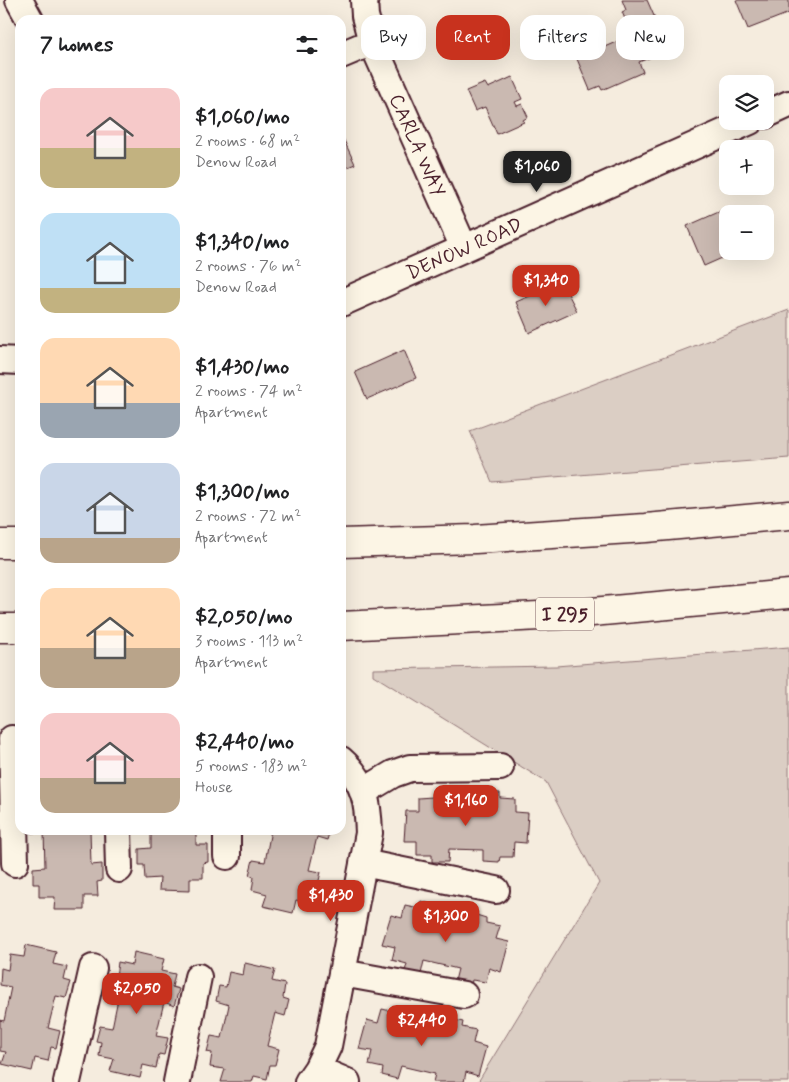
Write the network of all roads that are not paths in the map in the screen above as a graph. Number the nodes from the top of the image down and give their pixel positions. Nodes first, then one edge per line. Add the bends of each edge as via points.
1 (19, 0) edge
2 (364, 0) edge
3 (27, 15) edge
4 (365, 15) edge
5 (361, 47) edge
6 (346, 53) edge
7 (380, 60) edge
8 (789, 104) edge
9 (774, 111) edge
10 (730, 130) edge
11 (464, 248) junction
12 (346, 300) edge
13 (0, 360) edge
14 (15, 361) edge
15 (789, 515) edge
16 (346, 543) edge
17 (0, 544) edge
18 (15, 544) edge
19 (789, 594) edge
20 (346, 626) edge
21 (0, 628) edge
22 (15, 628) edge
23 (11, 739) edge
24 (346, 766) edge
25 (500, 767) dead end
26 (363, 792) junction
27 (118, 835) edge
28 (227, 835) edge
29 (227, 856) dead end
30 (15, 863) dead end
31 (363, 863) junction
32 (119, 869) dead end
33 (496, 890) dead end
34 (93, 968) dead end
35 (342, 973) junction
36 (198, 977) dead end
37 (464, 995) dead end
38 (312, 1075) edge
39 (67, 1082) edge
40 (177, 1082) edge
41 (348, 1082) edge

1 - 3 street
2 - 4 street, CARLA WAY
5 - 6 street
7 - 11 street, CARLA WAY
8 - 9 street
10 - 11 street, DENOW ROAD
11 - 12 street, DENOW ROAD
13 - 14 street
15 - 16 highway via 475,540
17 - 18 highway
19 - 20 highway, I 295 via 559,615
21 - 22 highway
23 - 30 street
24 - 26 street via 360,782
25 - 26 street via 410,768
26 - 31 street via 368,806 369,833
27 - 32 street
28 - 29 street
31 - 33 street
31 - 35 street
34 - 39 street
35 - 37 street
35 - 38 street via 328,1046
36 - 40 street
38 - 41 street

